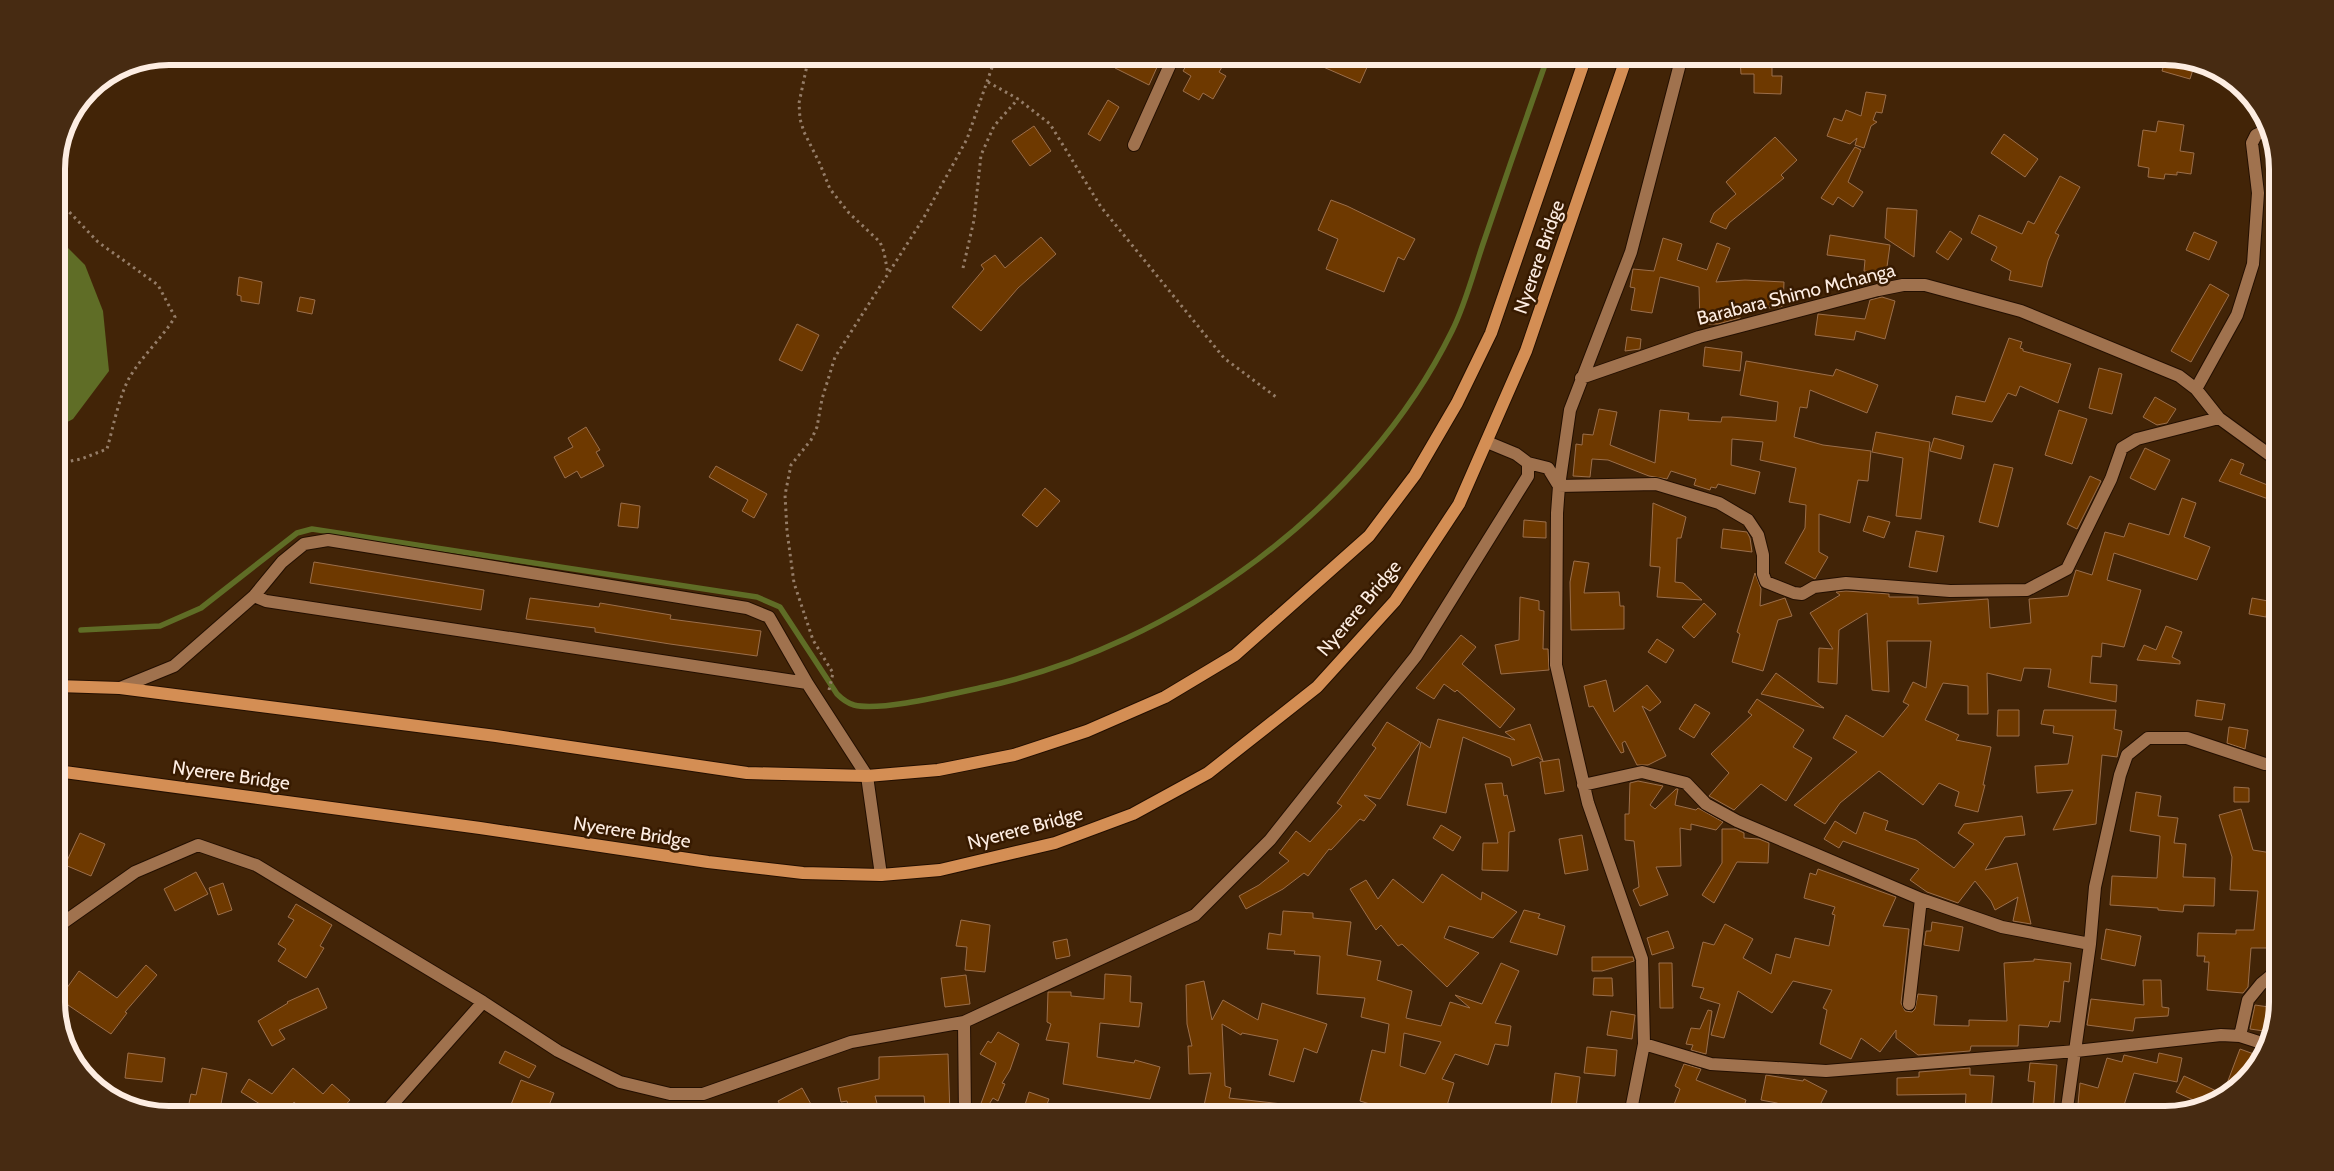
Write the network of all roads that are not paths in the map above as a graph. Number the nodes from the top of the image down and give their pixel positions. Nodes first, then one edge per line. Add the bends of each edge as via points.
1 (1170, 65) edge
2 (1583, 65) edge
3 (1624, 65) edge
4 (1680, 65) edge
5 (2262, 132) edge
6 (1134, 144) dead end
7 (1581, 378) junction
8 (2196, 389) junction
9 (2219, 418) junction
10 (1486, 442) junction
11 (2269, 454) edge
12 (1528, 463) junction
13 (1559, 486) junction
14 (254, 596) junction
15 (807, 683) junction
16 (65, 686) edge
17 (120, 688) junction
18 (2269, 764) edge
19 (65, 772) edge
20 (868, 776) junction
21 (1583, 785) junction
22 (881, 875) junction
23 (1921, 899) junction
24 (65, 921) edge
25 (2090, 944) junction
26 (2269, 977) edge
27 (483, 1002) junction
28 (1909, 1004) dead end
29 (964, 1022) junction
30 (2240, 1036) junction
31 (2260, 1042) edge
32 (1644, 1044) junction
33 (2076, 1051) junction
34 (391, 1106) edge
35 (965, 1106) edge
36 (1632, 1106) edge
37 (2067, 1106) edge

1 - 6 street
2 - 20 main road, Nyerere Bridge via 1491,333 1457,403 1415,475 1369,536 1235,655 1165,697 1087,731 1014,755 938,770
3 - 10 main road, Nyerere Bridge via 1526,351
4 - 7 street via 1631,252
5 - 8 street via 2252,143 2258,193 2253,264 2237,315
7 - 8 street, Barabara Shimo Mchanga via 1737,326 1878,290 1925,285 2021,311 2161,367
7 - 13 street via 1570,410
8 - 9 street, Barabara Shimo Mchanga
9 - 11 street, Barabara Shimo Mchanga
9 - 13 street via 2137,438 2122,448 2111,479 2067,569 2027,590 1950,591 1846,583 1814,586 1802,594 1794,593 1766,582 1758,535 1748,520 1720,503 1656,484
10 - 12 street via 1516,454
10 - 22 main road, Nyerere Bridge via 1459,504 1395,601 1317,687 1208,773 1133,814 1055,843 940,870
12 - 13 street via 1548,468
12 - 29 street via 1528,476 1416,656 1270,840 1202,909
13 - 21 street via 1556,665
14 - 15 street via 266,601
14 - 15 street via 282,562 304,544 328,540 746,608 769,617
14 - 17 street via 174,666
15 - 20 street
16 - 17 main road, Nyerere Bridge
17 - 20 main road, Nyerere Bridge via 486,734 748,773
18 - 25 street via 2187,738 2148,738 2127,755 2095,887
19 - 22 main road, Nyerere Bridge via 708,862 803,873
20 - 22 street
21 - 23 street via 1642,772 1686,783 1706,804 1737,821
21 - 32 street via 1642,959
23 - 25 street via 2002,927
23 - 28 street
24 - 27 street via 135,872 198,845 256,865
25 - 33 street
26 - 30 street via 2248,1000
27 - 29 street via 558,1051 620,1082 670,1094 703,1094 851,1042
27 - 34 street
29 - 35 street
30 - 31 street
30 - 33 street via 2221,1035
32 - 33 street via 1711,1064 1826,1071
32 - 36 street
33 - 37 street

